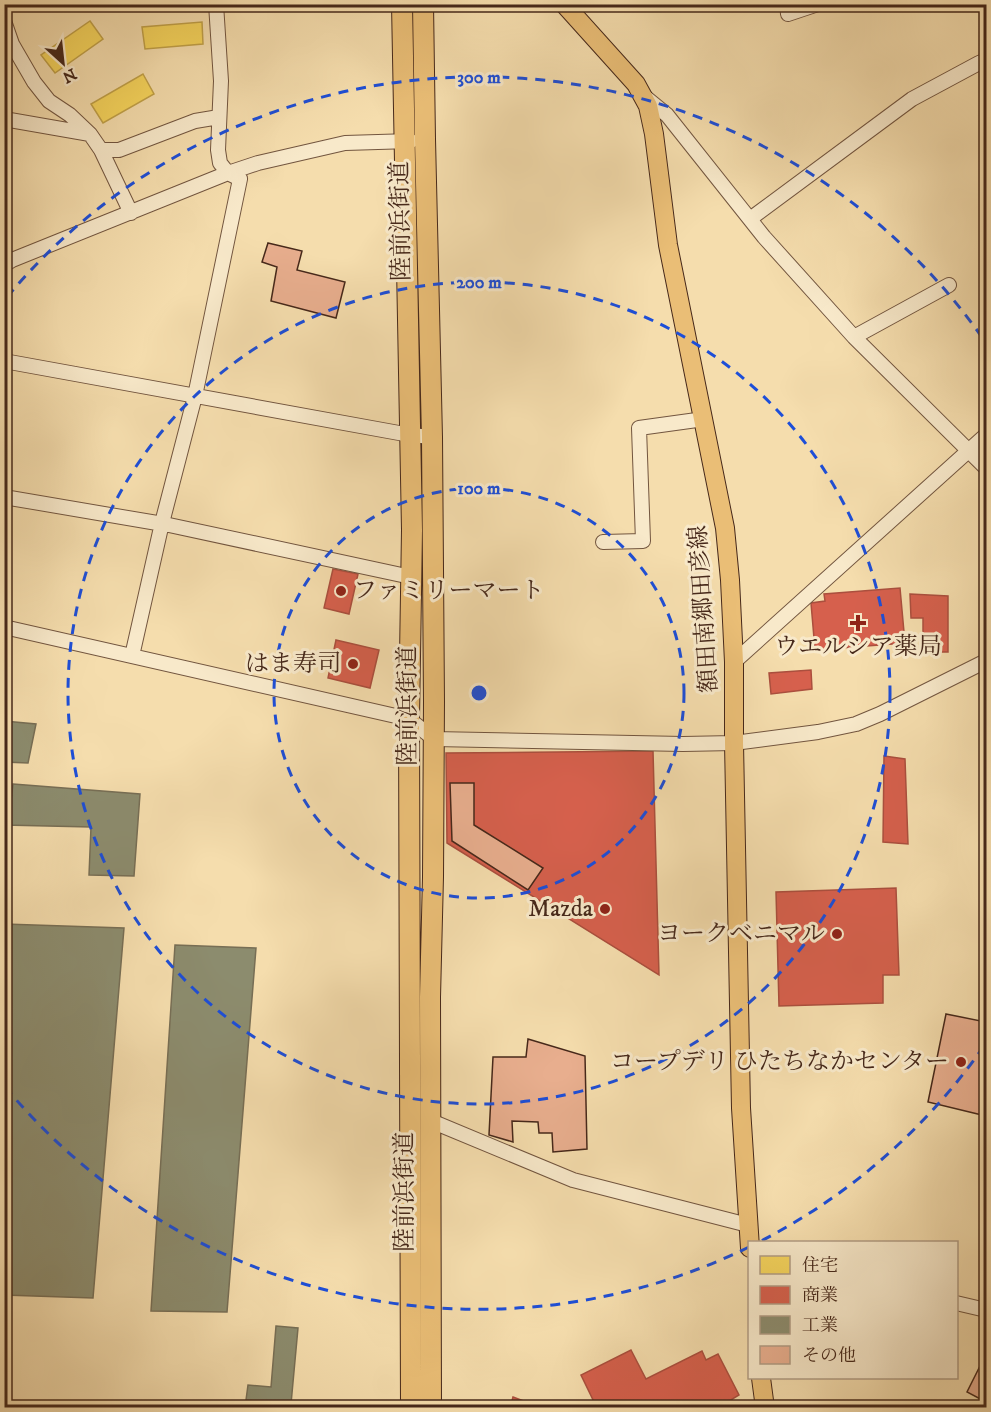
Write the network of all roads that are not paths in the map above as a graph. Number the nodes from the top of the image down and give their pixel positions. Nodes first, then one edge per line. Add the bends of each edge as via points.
1 (216, 4) edge
2 (402, 4) edge
3 (423, 4) edge
4 (564, 4) edge
5 (787, 4) edge
6 (818, 4) edge
7 (4, 21) edge
8 (987, 60) edge
9 (643, 96) junction
10 (219, 117) junction
11 (4, 119) edge
12 (90, 134) junction
13 (425, 139) junction
14 (404, 141) junction
15 (101, 150) junction
16 (228, 173) junction
17 (131, 213) junction
18 (750, 219) junction
19 (4, 265) edge
20 (949, 285) dead end
21 (854, 337) junction
22 (4, 361) edge
23 (195, 396) junction
24 (704, 419) junction
25 (410, 435) junction
26 (987, 435) edge
27 (432, 437) junction
28 (968, 451) junction
29 (987, 468) edge
30 (4, 497) edge
31 (162, 523) junction
32 (603, 542) dead end
33 (411, 577) junction
34 (4, 627) edge
35 (132, 656) junction
36 (987, 661) edge
37 (734, 662) junction
38 (409, 719) junction
39 (434, 738) junction
40 (734, 743) junction
41 (430, 1121) junction
42 (748, 1225) junction
43 (749, 1241) edge
44 (958, 1303) edge
45 (987, 1310) edge
46 (761, 1379) edge
47 (411, 1407) edge
48 (431, 1407) edge
49 (765, 1407) edge

1 - 10 street
2 - 14 highway, 陸前浜街道
3 - 13 highway, 陸前浜街道
4 - 9 main road, 額田南郷田彦線
5 - 6 street via 788,14
7 - 12 street via 12,45 34,82 49,101
8 - 18 street via 912,99
9 - 18 street via 667,116
9 - 24 main road, 額田南郷田彦線 via 651,120 668,244
10 - 15 street via 195,121 119,150
10 - 16 street via 220,163
11 - 12 street
12 - 15 street
13 - 14 street
13 - 27 highway, 陸前浜街道
14 - 16 street via 345,143
14 - 25 highway, 陸前浜街道
15 - 17 street
16 - 17 street
16 - 23 street via 240,179
17 - 19 street
18 - 21 street
20 - 21 street
21 - 28 street
22 - 23 street
23 - 25 street
23 - 31 street
24 - 32 street via 639,428 643,541
24 - 37 main road, 額田南郷田彦線 via 725,528
25 - 27 street
25 - 33 highway, 陸前浜街道
26 - 28 street
27 - 39 highway, 陸前浜街道
28 - 29 street
28 - 37 street
30 - 31 street
31 - 33 street
31 - 35 street
33 - 38 highway, 陸前浜街道
34 - 35 street
35 - 38 street
36 - 40 street via 856,724
37 - 40 main road, 額田南郷田彦線
38 - 39 street
38 - 47 highway, 陸前浜街道
39 - 40 street
39 - 41 highway, 陸前浜街道
40 - 42 main road, 額田南郷田彦線 via 741,1108
41 - 42 street via 573,1180
41 - 48 highway, 陸前浜街道
42 - 43 main road, 額田南郷田彦線
44 - 45 street
46 - 49 main road

